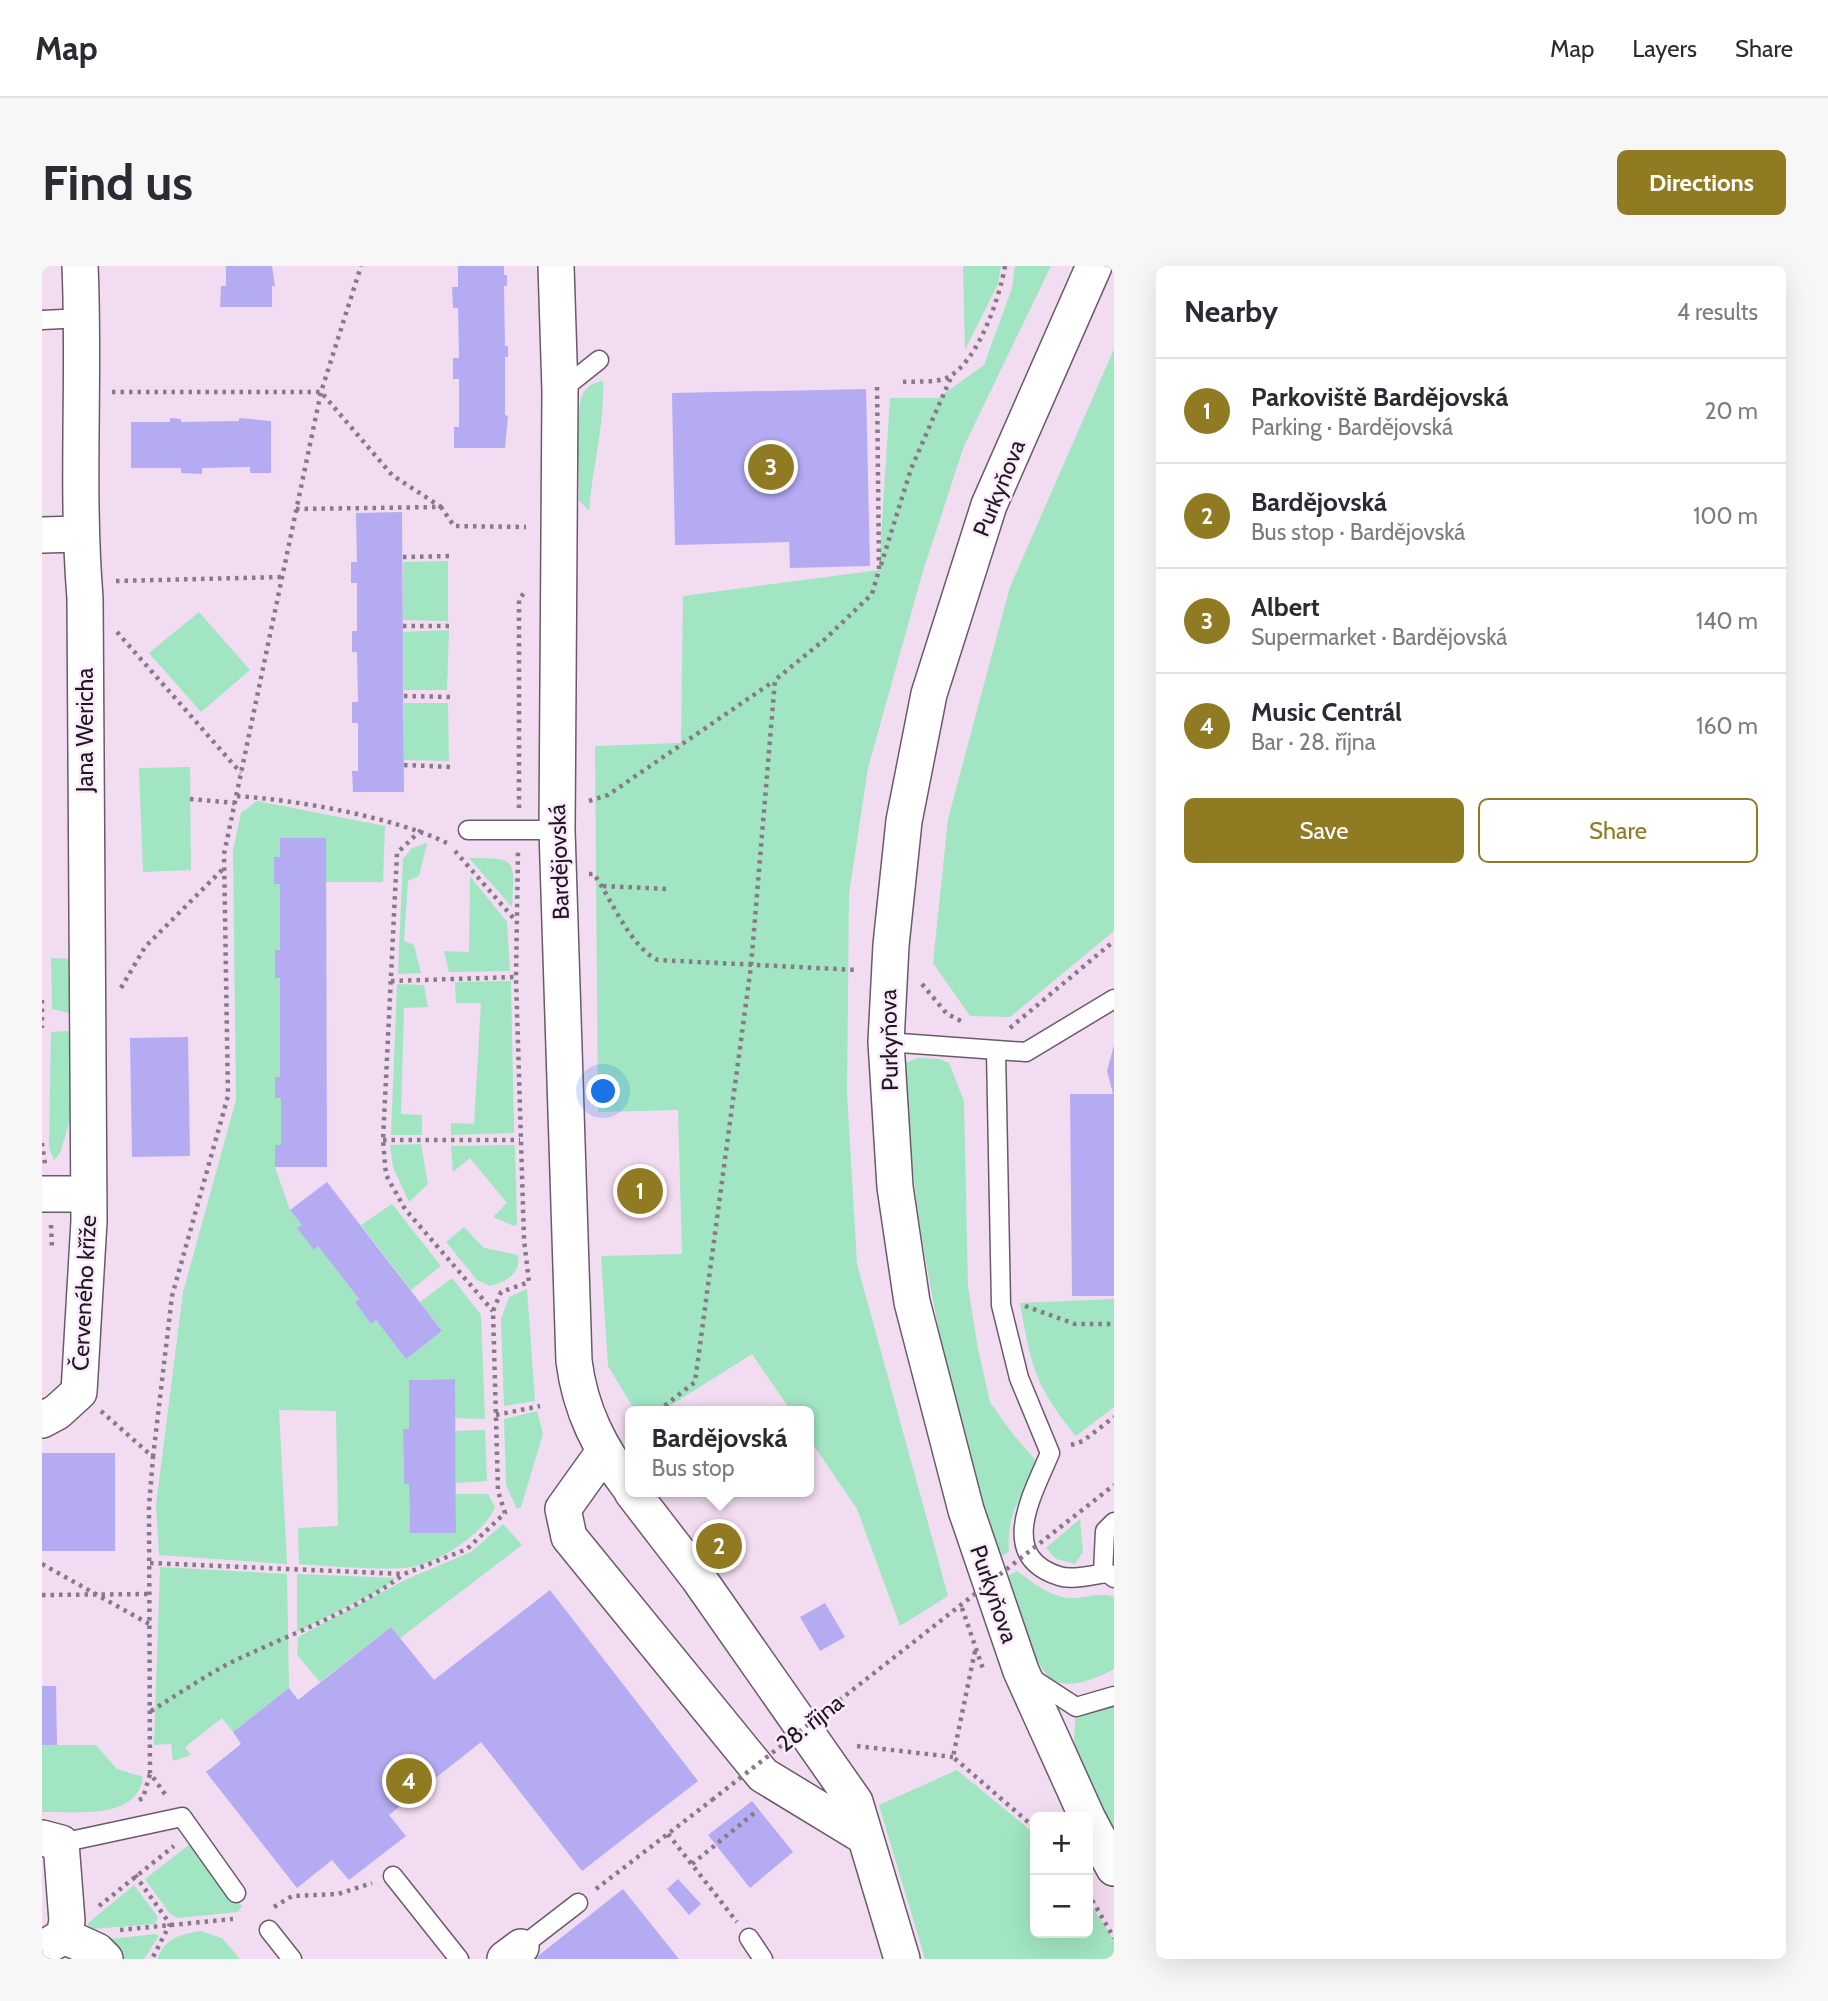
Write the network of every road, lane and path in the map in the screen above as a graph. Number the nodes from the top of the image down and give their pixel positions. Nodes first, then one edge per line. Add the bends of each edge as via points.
1 (80, 266) edge
2 (361, 266) edge
3 (556, 266) edge
4 (1005, 266) edge
5 (1094, 266) edge
6 (83, 318) junction
7 (42, 320) edge
8 (599, 360) dead end
9 (952, 375) junction
10 (877, 382) dead end
11 (903, 382) dead end
12 (559, 391) junction
13 (321, 392) junction
14 (83, 393) junction
15 (441, 507) junction
16 (296, 509) junction
17 (534, 527) dead end
18 (80, 534) junction
19 (42, 535) edge
20 (453, 556) dead end
21 (403, 557) dead end
22 (879, 570) junction
23 (282, 577) junction
24 (527, 581) dead end
25 (84, 590) junction
26 (403, 626) dead end
27 (453, 626) dead end
28 (775, 680) junction
29 (404, 696) dead end
30 (452, 697) dead end
31 (404, 765) dead end
32 (452, 766) dead end
33 (242, 773) junction
34 (237, 796) junction
35 (190, 799) dead end
36 (235, 803) junction
37 (519, 813) dead end
38 (567, 817) junction
39 (421, 830) junction
40 (468, 830) dead end
41 (518, 847) dead end
42 (225, 867) junction
43 (578, 872) dead end
44 (602, 886) junction
45 (668, 888) dead end
46 (517, 921) junction
47 (1114, 941) edge
48 (751, 966) junction
49 (858, 970) dead end
50 (516, 977) junction
51 (915, 979) dead end
52 (391, 981) junction
53 (1114, 999) edge
54 (42, 1000) edge
55 (86, 1016) junction
56 (1013, 1023) junction
57 (976, 1024) dead end
58 (1001, 1024) dead end
59 (42, 1028) edge
60 (886, 1042) junction
61 (996, 1051) junction
62 (383, 1140) junction
63 (520, 1140) junction
64 (42, 1194) edge
65 (89, 1194) junction
66 (1001, 1305) junction
67 (493, 1311) junction
68 (1114, 1324) edge
69 (79, 1392) junction
70 (540, 1406) dead end
71 (664, 1406) edge
72 (496, 1415) junction
73 (1114, 1417) edge
74 (42, 1420) edge
75 (603, 1453) junction
76 (1050, 1453) junction
77 (153, 1457) junction
78 (625, 1482) edge
79 (1114, 1485) edge
80 (636, 1497) edge
81 (1114, 1522) edge
82 (150, 1563) junction
83 (42, 1564) edge
84 (404, 1574) junction
85 (1108, 1576) edge
86 (151, 1594) junction
87 (42, 1595) edge
88 (95, 1595) junction
89 (151, 1625) junction
90 (975, 1650) dead end
91 (1021, 1671) junction
92 (1114, 1696) edge
93 (150, 1712) junction
94 (844, 1744) dead end
95 (953, 1757) junction
96 (761, 1808) dead end
97 (1084, 1812) edge
98 (183, 1817) junction
99 (1030, 1824) edge
100 (1093, 1829) edge
101 (194, 1832) junction
102 (668, 1834) junction
103 (865, 1837) junction
104 (51, 1841) edge
105 (692, 1864) junction
106 (1114, 1868) edge
107 (135, 1875) junction
108 (393, 1876) joint
109 (236, 1893) dead end
110 (1093, 1902) edge
111 (578, 1903) joint
112 (270, 1910) dead end
113 (246, 1917) dead end
114 (170, 1924) junction
115 (269, 1930) dead end
116 (749, 1938) joint
117 (1114, 1938) edge
118 (53, 1943) edge
119 (111, 1944) edge
120 (513, 1953) edge
121 (152, 1959) edge
122 (292, 1959) edge
123 (458, 1959) edge
124 (763, 1959) edge
125 (902, 1959) edge

1 - 6 street, Jana Wericha
2 - 13 path
3 - 12 street, Bardějovská
4 - 9 path via 972,355
5 - 60 street, Purkyňova via 989,505 929,694 904,821
6 - 7 lane
6 - 14 street, Jana Wericha
8 - 12 lane
9 - 11 path via 942,380
9 - 22 path via 911,469
10 - 22 path
12 - 38 street, Bardějovská via 568,666
13 - 14 path
13 - 15 path via 392,475
13 - 16 path
14 - 18 street, Jana Wericha
15 - 16 path
15 - 17 path via 454,526
16 - 23 path
18 - 19 street
18 - 25 street, Jana Wericha
20 - 21 path
22 - 28 path via 872,594
23 - 25 path
23 - 33 path
24 - 37 path via 519,599
25 - 33 path
25 - 55 street, Jana Wericha
26 - 27 path
28 - 38 path via 608,795
28 - 48 path
29 - 30 path
31 - 32 path
33 - 34 path
34 - 36 path
34 - 39 path
35 - 36 path
36 - 42 path
38 - 40 lane
38 - 75 street, Bardějovská via 574,1361 578,1389
39 - 46 path via 449,844
39 - 52 path via 397,853
41 - 46 path
42 - 55 path via 145,947 108,1008
42 - 77 path via 228,1096 172,1296
43 - 44 path via 594,874
44 - 45 path
44 - 48 path via 648,956
46 - 50 path
47 - 56 path
48 - 49 path
48 - 71 path via 695,1382
50 - 52 path
50 - 63 path
51 - 57 path via 947,1014
52 - 62 path
53 - 61 lane via 1026,1052
54 - 59 path
55 - 65 street, Jana Wericha
56 - 58 path
56 - 61 path
60 - 61 lane
60 - 91 street, Purkyňova via 895,1187 912,1302 966,1510
61 - 66 lane
62 - 63 path
62 - 67 path via 386,1175 405,1209
63 - 67 path via 529,1282 501,1292
64 - 65 street, Červeného kříže
65 - 69 street, Červeného kříže
66 - 68 path via 1020,1303 1075,1324
66 - 76 lane via 1019,1378
67 - 72 path
69 - 74 street, Červeného kříže
69 - 77 path
70 - 72 path
72 - 84 path via 498,1491 505,1513 467,1549
73 - 76 path via 1083,1441
75 - 78 street, Bardějovská
75 - 103 street via 563,1509 569,1537 763,1775
76 - 85 lane via 1026,1513 1023,1545 1037,1565 1062,1578
77 - 82 path
79 - 102 path, 28. října, bridge
80 - 103 street, Bardějovská via 825,1757 855,1802
81 - 85 lane via 1105,1531
82 - 84 path
82 - 86 path
83 - 88 path
84 - 93 path via 382,1591 312,1627 228,1664
86 - 88 path
86 - 89 path
87 - 88 path
88 - 89 path
89 - 93 path
90 - 95 path
91 - 92 lane via 1076,1707
91 - 97 street, Purkyňova
93 - 98 path via 150,1773
94 - 95 path
95 - 99 path
96 - 105 path
98 - 101 lane
98 - 104 lane
100 - 106 street, Purkyňova
101 - 107 path
101 - 109 lane
102 - 105 path
102 - 111 path, 28. října
103 - 125 street, Bardějovská
104 - 118 street via 67,1921
105 - 116 path
107 - 114 path
107 - 118 path
108 - 112 path via 338,1894 292,1896
108 - 123 lane
110 - 117 path
111 - 120 lane
113 - 114 path
114 - 119 path
114 - 121 path
115 - 122 lane
116 - 124 lane
118 - 119 street via 97,1951

